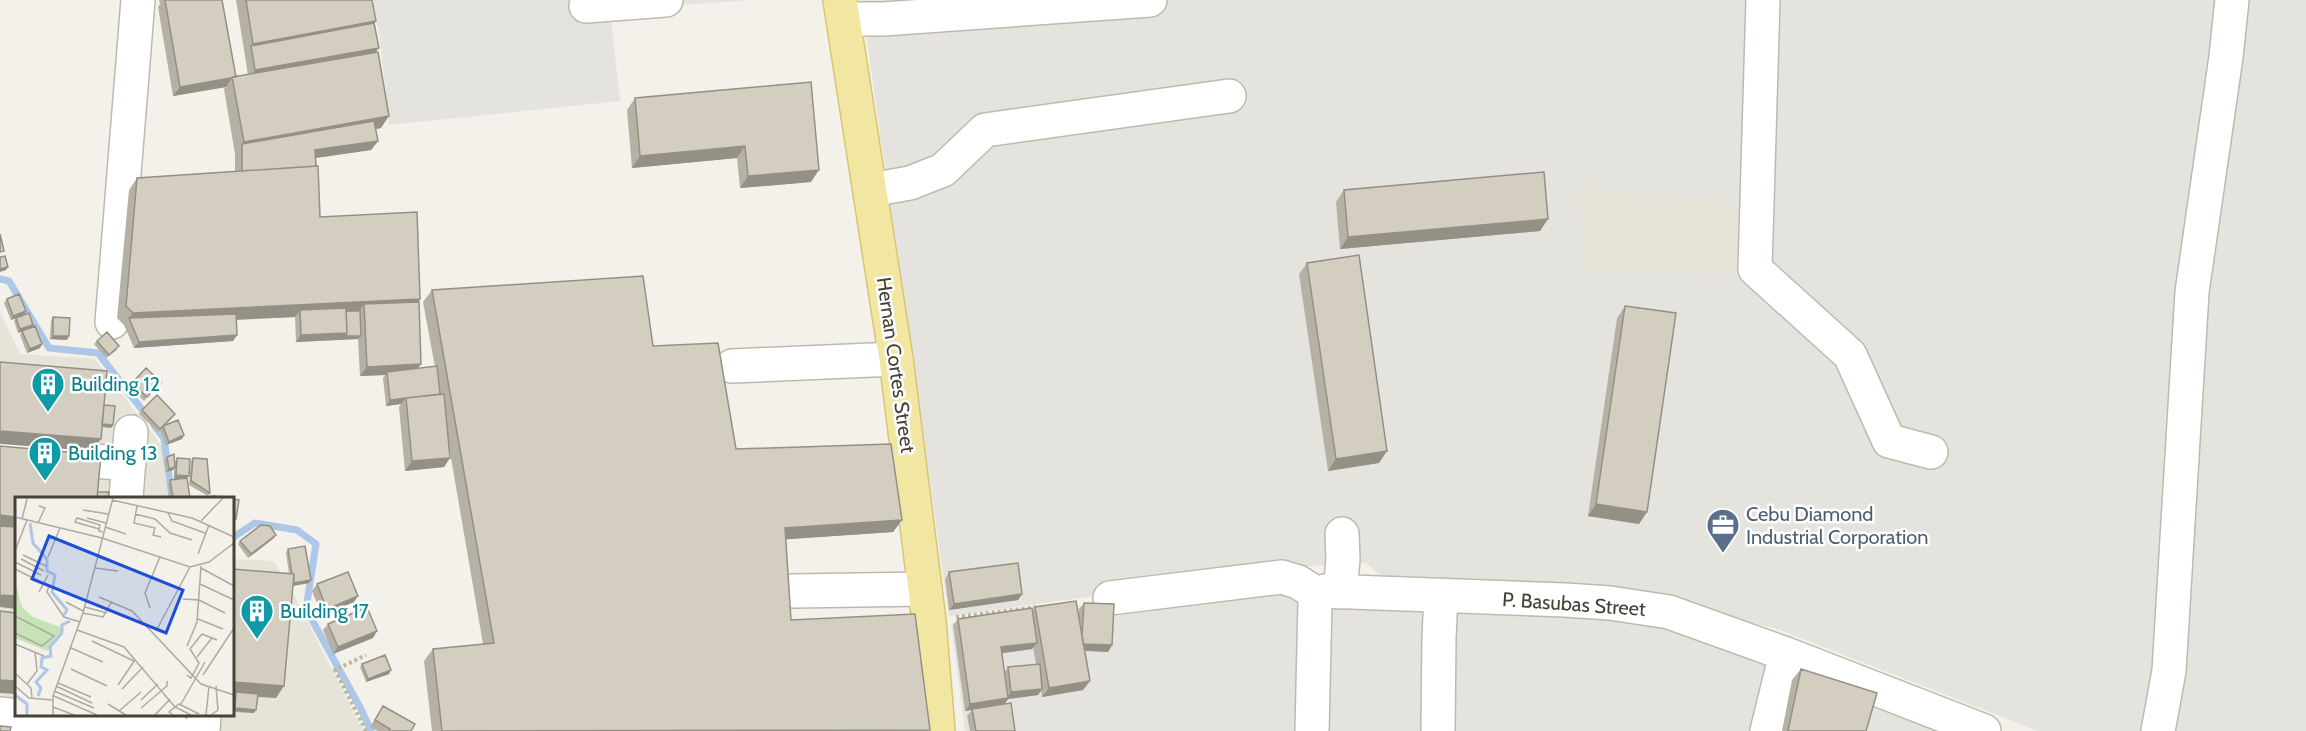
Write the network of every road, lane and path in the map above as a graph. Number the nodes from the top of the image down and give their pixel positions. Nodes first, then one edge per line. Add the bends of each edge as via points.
1 (138, 0) edge
2 (666, 0) edge
3 (1150, 0) edge
4 (1763, 0) edge
5 (2232, 0) edge
6 (586, 6) dead end
7 (841, 10) edge
8 (1230, 96) dead end
9 (870, 190) junction
10 (112, 322) dead end
11 (896, 359) junction
12 (732, 366) dead end
13 (1930, 452) dead end
14 (0, 453) edge
15 (126, 497) edge
16 (1342, 534) dead end
17 (925, 589) junction
18 (793, 591) dead end
19 (1329, 593) junction
20 (1442, 596) junction
21 (1110, 598) dead end
22 (1042, 607) edge
23 (929, 621) junction
24 (1786, 654) junction
25 (366, 655) dead end
26 (0, 714) edge
27 (204, 716) edge
28 (115, 724) edge
29 (41, 725) edge
30 (175, 731) edge
31 (203, 731) edge
32 (366, 731) edge
33 (938, 731) edge
34 (1312, 731) edge
35 (1438, 731) edge
36 (1767, 731) edge
37 (1984, 731) edge
38 (2158, 731) edge

1 - 10 street
2 - 6 street
3 - 7 street via 883,19
4 - 13 street via 1755,269 1850,355 1889,441
5 - 38 street via 2192,292 2169,670
7 - 9 main road, Hernan Cortes Street
8 - 9 street via 985,130 943,170 910,183
9 - 11 main road, Hernan Cortes Street
11 - 12 street
11 - 17 main road, Hernan Cortes Street
14 - 15 street via 130,448
16 - 19 street via 1343,559
17 - 18 street
17 - 23 main road, Hernan Cortes Street
19 - 20 street, P. Basubas Street
19 - 21 street via 1282,577
19 - 34 street via 1315,601
20 - 24 street, P. Basubas Street via 1610,603 1669,612
20 - 35 street
22 - 23 path
23 - 33 main road, Hernan Cortes Street
24 - 36 street
24 - 37 street, P. Basubas Street
25 - 32 path via 335,670
26 - 29 street
27 - 31 street
28 - 29 street
28 - 30 street

